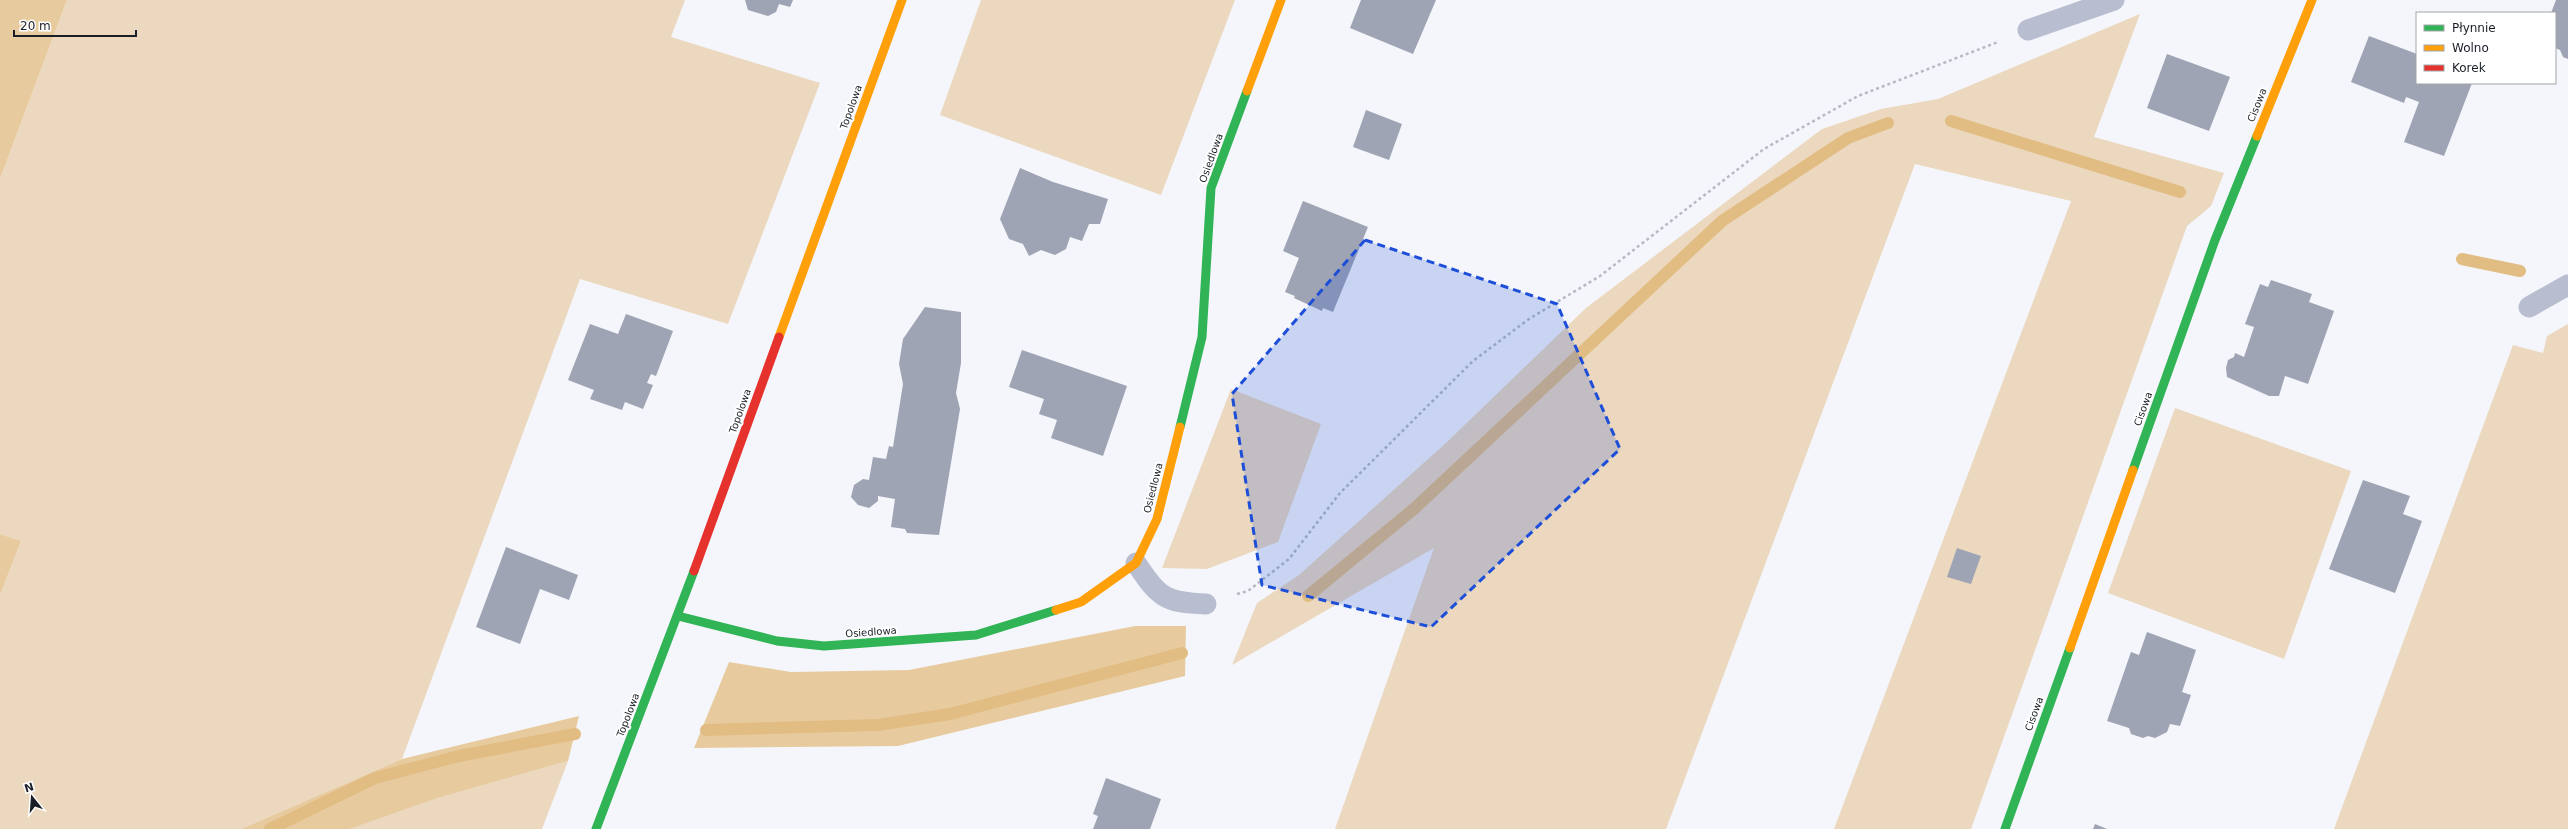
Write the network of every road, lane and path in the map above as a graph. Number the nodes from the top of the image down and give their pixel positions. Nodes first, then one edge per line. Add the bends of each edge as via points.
1 (902, 0) edge
2 (1281, 0) edge
3 (2114, 0) edge
4 (2312, 0) edge
5 (2028, 30) joint
6 (2568, 285) edge
7 (2529, 307) dead end
8 (1136, 563) junction
9 (1206, 604) joint
10 (678, 616) junction
11 (596, 829) edge
12 (2005, 829) edge

1 - 10 street, Topolowa via 702,544
2 - 8 street, Osiedlowa via 1211,188 1202,337 1157,519
3 - 5 lane
4 - 12 street, Cisowa via 2215,240
5 - 9 path via 1858,96 1764,149 1600,276 1529,319 1473,361 1340,493 1289,559 1248,591
6 - 7 lane
8 - 9 lane via 1154,591 1181,603
8 - 10 street, Osiedlowa via 1081,602 976,635 824,646 777,641
10 - 11 street, Topolowa

